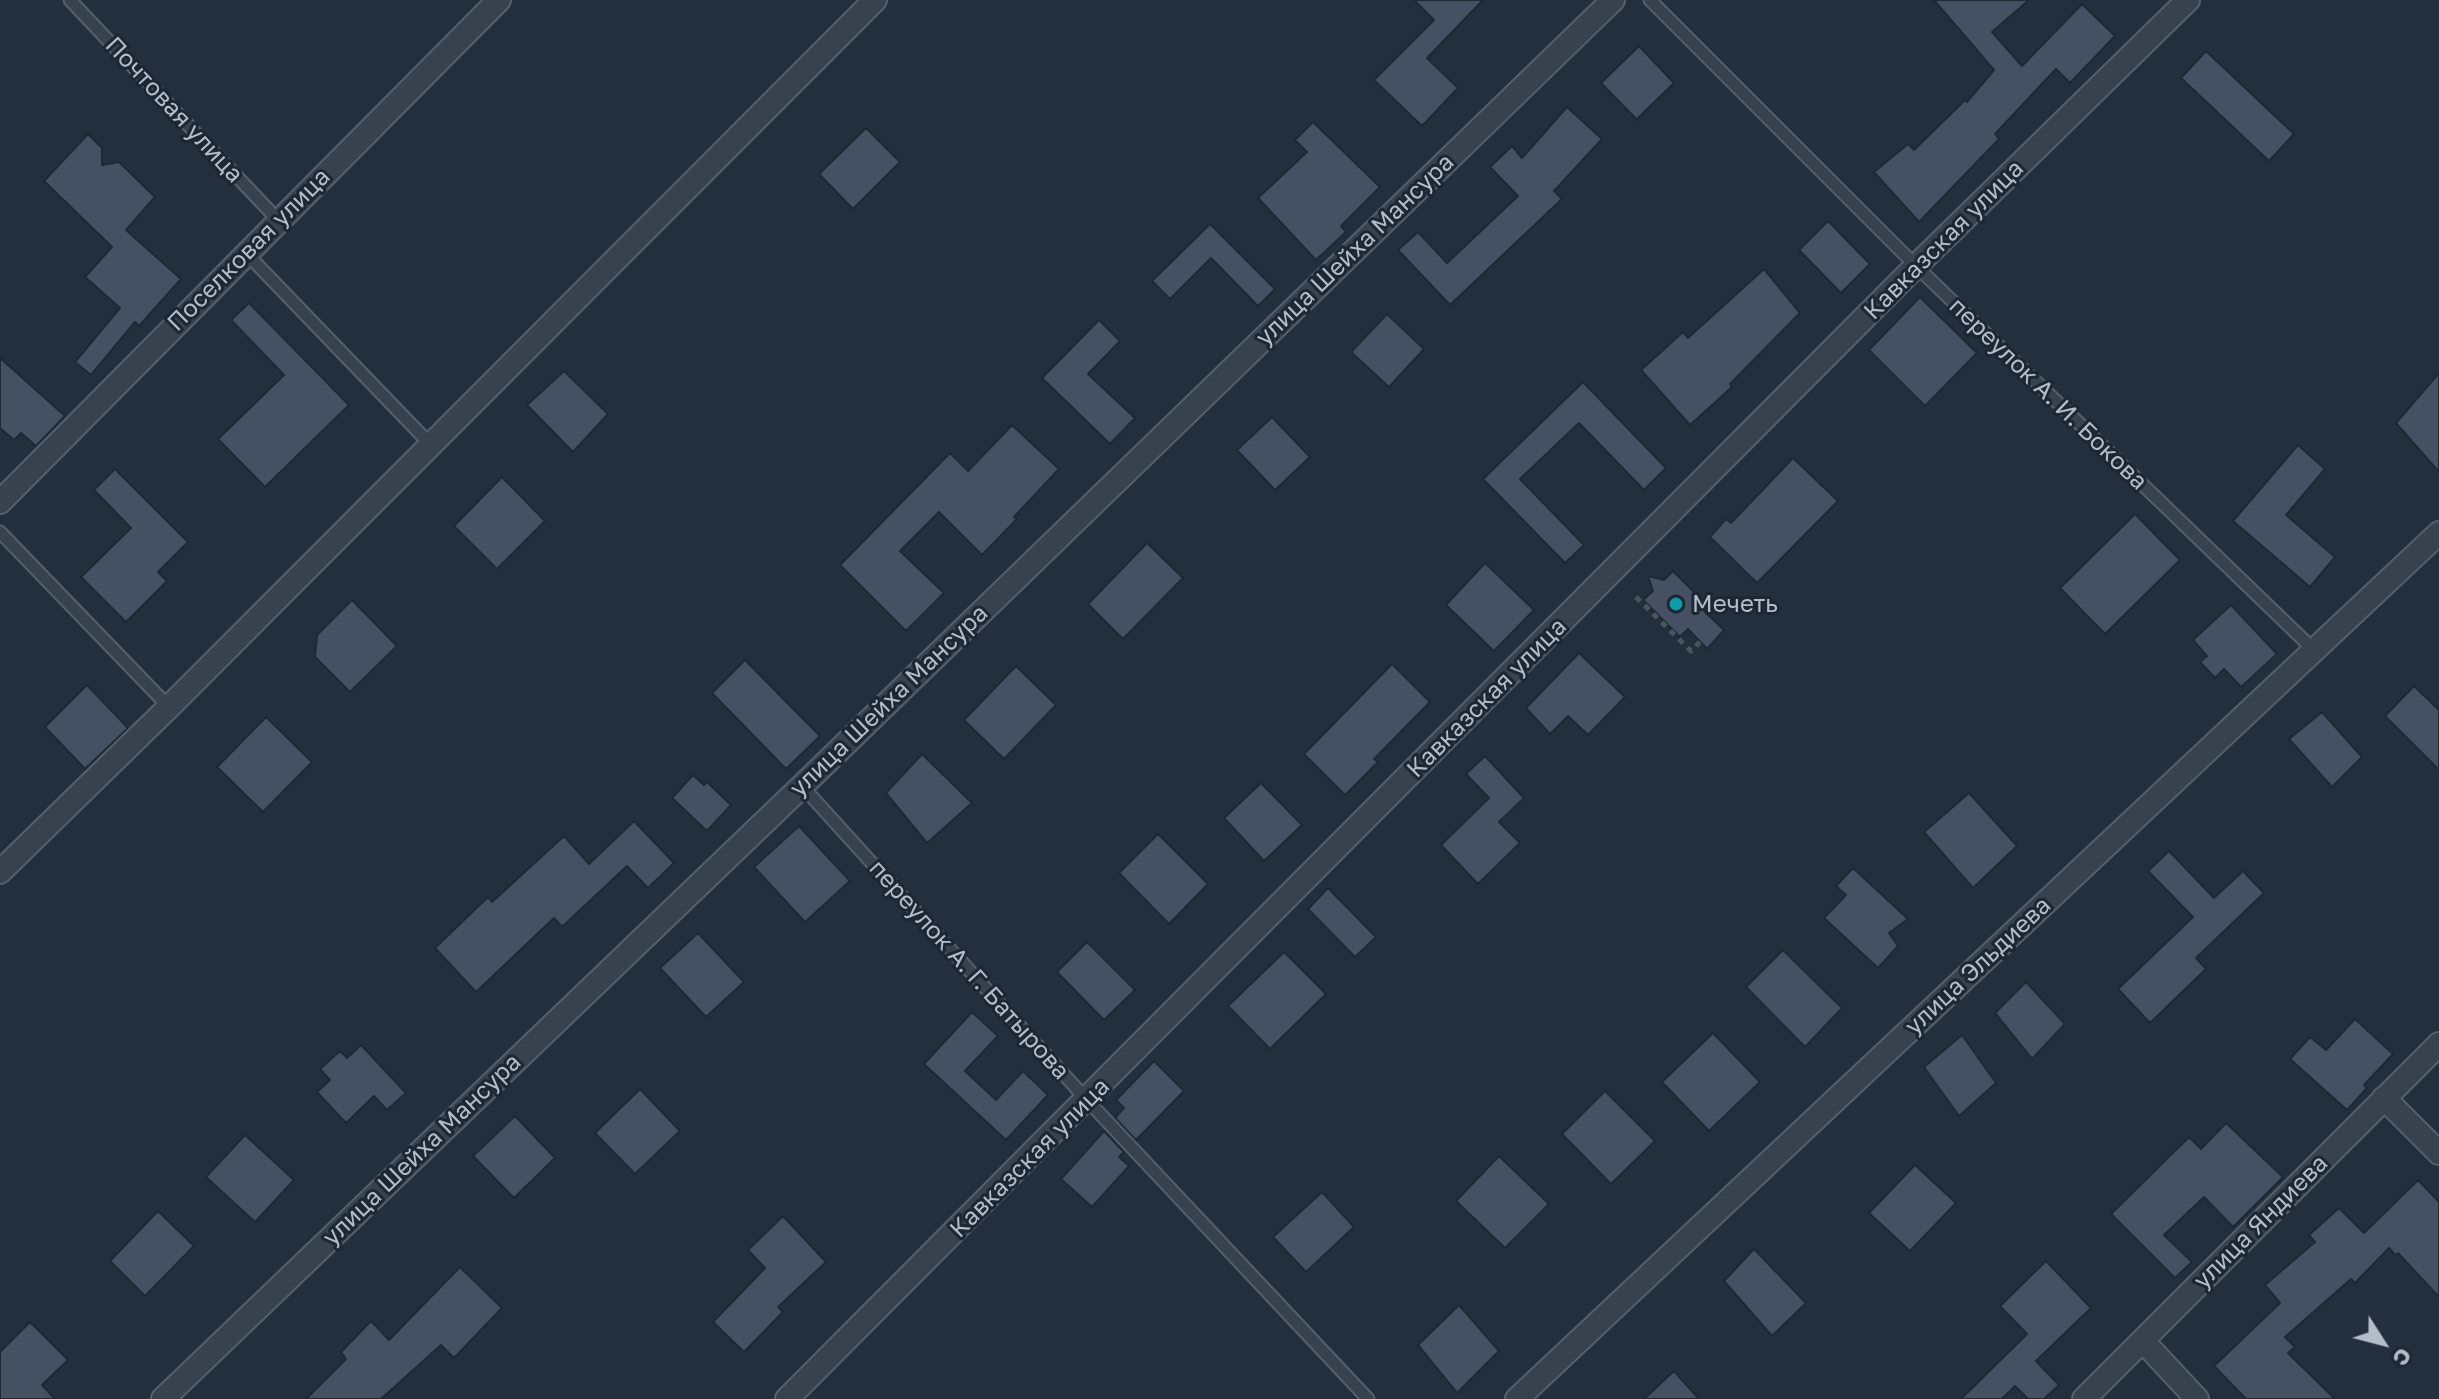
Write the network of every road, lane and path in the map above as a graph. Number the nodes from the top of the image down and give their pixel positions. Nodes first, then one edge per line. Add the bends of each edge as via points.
1 (70, 0) edge
2 (499, 0) edge
3 (875, 0) edge
4 (1613, 0) edge
5 (1650, 0) edge
6 (2188, 0) edge
7 (278, 220) junction
8 (246, 253) junction
9 (1916, 266) junction
10 (431, 445) junction
11 (0, 502) edge
12 (0, 532) edge
13 (2439, 533) edge
14 (1636, 597) dead end
15 (1700, 642) dead end
16 (2314, 650) junction
17 (169, 707) junction
18 (802, 786) junction
19 (0, 872) edge
20 (2439, 1044) edge
21 (2384, 1098) junction
22 (1087, 1100) junction
23 (2439, 1153) edge
24 (2143, 1341) junction
25 (163, 1399) edge
26 (787, 1399) edge
27 (1368, 1399) edge
28 (1517, 1399) edge
29 (2084, 1399) edge
30 (2197, 1399) edge

1 - 7 lane, Почтовая улица
2 - 7 street, Поселковая улица
3 - 10 street
4 - 18 street, улица Шейха Мансура
5 - 9 lane, переулок А. И. Бокова
6 - 9 street, Кавказская улица
7 - 8 street, Поселковая улица
8 - 10 lane
8 - 11 street, Поселковая улица
9 - 16 lane, переулок А. И. Бокова
9 - 22 street, Кавказская улица
10 - 17 street
12 - 17 lane
13 - 16 street, улица Эльдиева
14 - 15 path via 1691,651
16 - 28 street, улица Эльдиева
17 - 19 street
18 - 22 lane, переулок А. Г. Батырова
18 - 25 street, улица Шейха Мансура
20 - 21 street, улица Яндиева
21 - 23 street
21 - 24 street, улица Яндиева
22 - 26 street, Кавказская улица
22 - 27 lane, переулок А. Г. Батырова
24 - 29 street, улица Яндиева
24 - 30 street

